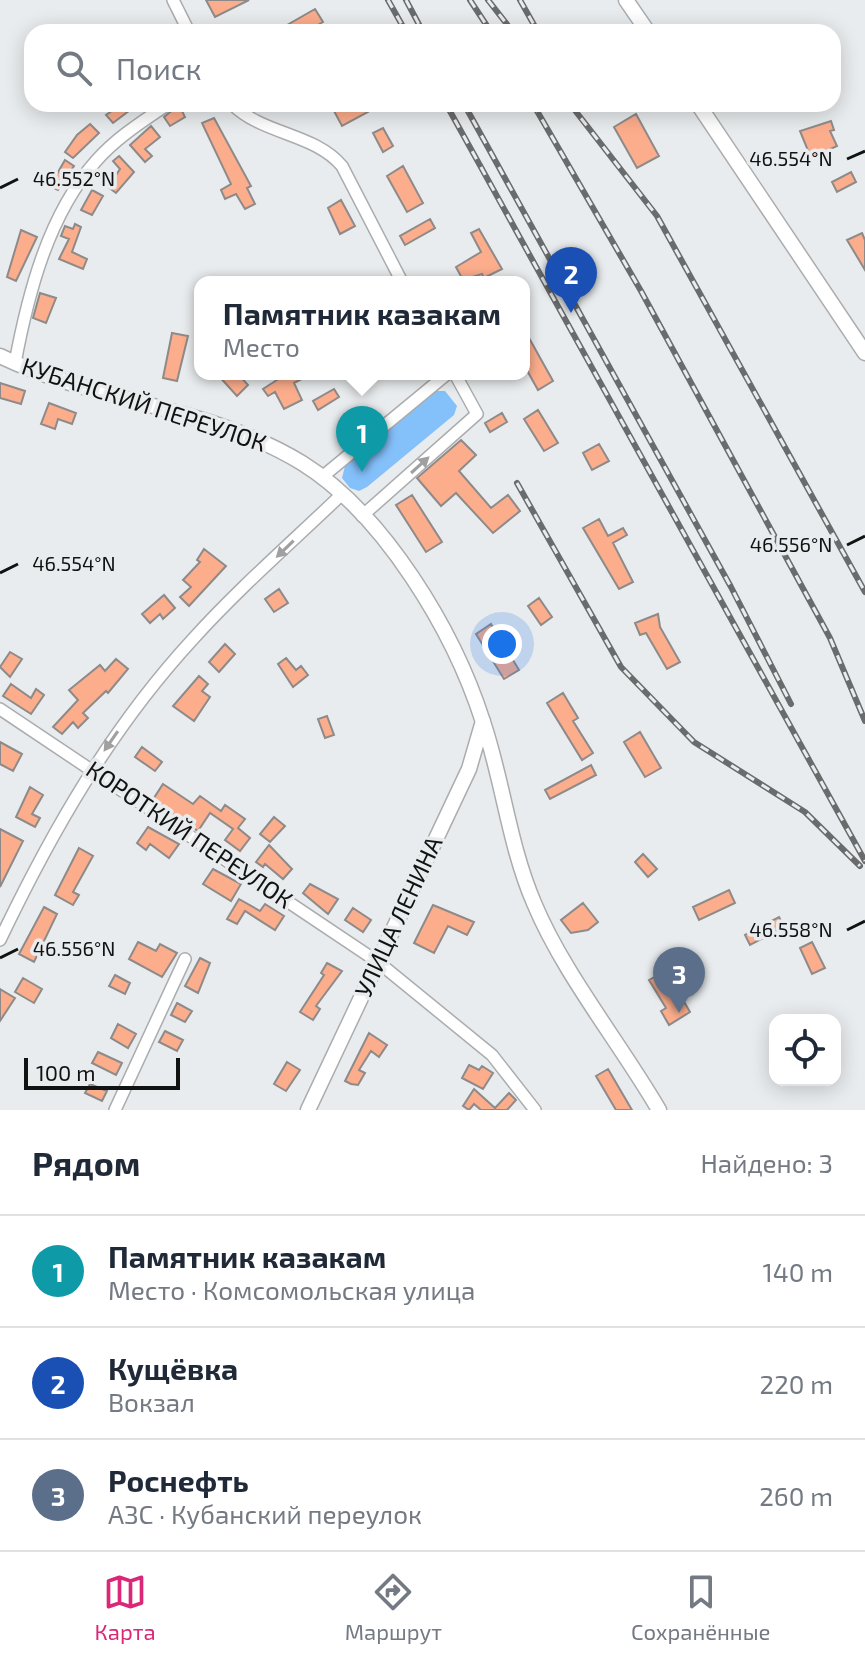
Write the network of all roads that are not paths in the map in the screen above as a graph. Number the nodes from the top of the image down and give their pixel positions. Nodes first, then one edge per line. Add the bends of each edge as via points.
1 (173, 0) edge
2 (626, 0) edge
3 (185, 24) edge
4 (642, 24) edge
5 (157, 112) edge
6 (245, 112) edge
7 (703, 112) edge
8 (399, 276) edge
9 (865, 353) edge
10 (0, 356) edge
11 (15, 363) junction
12 (440, 380) edge
13 (458, 380) edge
14 (322, 477) junction
15 (341, 495) junction
16 (362, 516) junction
17 (0, 709) edge
18 (483, 721) junction
19 (90, 770) junction
20 (0, 940) edge
21 (185, 959) dead end
22 (378, 962) junction
23 (115, 1110) edge
24 (308, 1110) edge
25 (535, 1110) edge
26 (659, 1110) edge

1 - 3 street
2 - 4 street
5 - 11 street via 121,137 76,187 38,268
6 - 8 street via 278,132 330,152
7 - 9 street
10 - 11 street, КУБАНСКИЙ ПЕРЕУЛОК
11 - 14 street, КУБАНСКИЙ ПЕРЕУЛОК via 63,382 215,424 266,443
12 - 14 street
16 -> 13 street via 477,414
14 - 15 street, КУБАНСКИЙ ПЕРЕУЛОК
15 - 16 street, КУБАНСКИЙ ПЕРЕУЛОК
15 -> 19 street via 193,638
16 - 18 street, КУБАНСКИЙ ПЕРЕУЛОК via 435,614
17 - 19 street, КОРОТКИЙ ПЕРЕУЛОК
18 - 22 street, УЛИЦА ЛЕНИНА via 469,769
18 - 26 street, КУБАНСКИЙ ПЕРЕУЛОК via 533,902
19 - 20 street
19 - 22 street, КОРОТКИЙ ПЕРЕУЛОК
21 - 23 street
22 - 24 street, УЛИЦА ЛЕНИНА
22 - 25 street, КОРОТКИЙ ПЕРЕУЛОК via 492,1055

